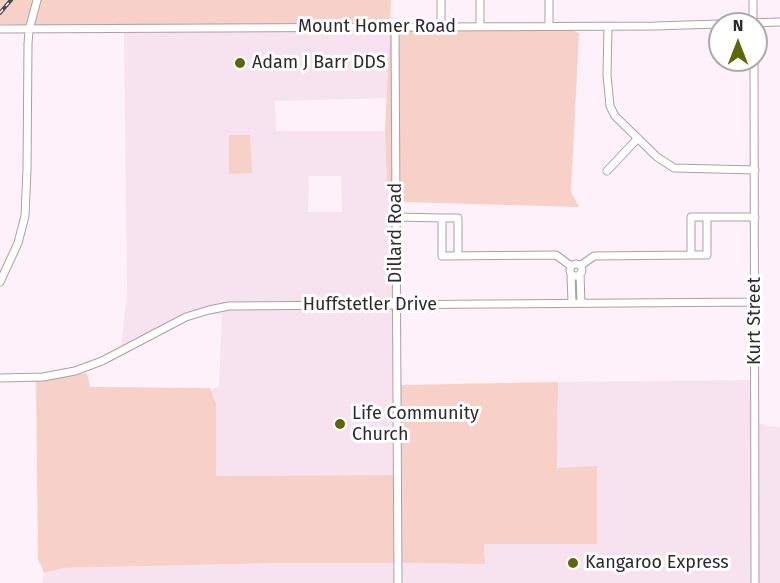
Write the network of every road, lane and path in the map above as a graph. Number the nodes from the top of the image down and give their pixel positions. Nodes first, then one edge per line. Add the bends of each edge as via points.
1 (37, 0) edge
2 (441, 0) edge
3 (480, 0) edge
4 (549, 0) edge
5 (708, 24) edge
6 (480, 26) junction
7 (549, 26) junction
8 (608, 26) junction
9 (395, 27) junction
10 (441, 27) junction
11 (0, 29) edge
12 (29, 30) junction
13 (754, 72) edge
14 (639, 138) junction
15 (754, 170) junction
16 (607, 171) dead end
17 (707, 217) junction
18 (754, 217) junction
19 (396, 218) junction
20 (442, 218) junction
21 (458, 255) junction
22 (692, 255) junction
23 (583, 264) junction
24 (570, 267) junction
25 (580, 274) junction
26 (0, 282) edge
27 (572, 295) junction
28 (581, 295) junction
29 (754, 302) junction
30 (572, 303) junction
31 (581, 303) junction
32 (397, 305) junction
33 (0, 378) edge
34 (398, 583) edge
35 (754, 583) edge

1 - 12 street
2 - 10 street
3 - 6 street
4 - 7 street
5 - 8 street, Mount Homer Road
6 - 7 street, Mount Homer Road
6 - 10 street, Mount Homer Road
7 - 8 street, Mount Homer Road
8 - 14 street via 610,106 615,116
9 - 10 street, Mount Homer Road
9 - 12 street, Mount Homer Road
9 - 19 street, Dillard Road
11 - 12 street, Mount Homer Road
12 - 26 street via 26,208 18,243
13 - 15 street, Kurt Street
14 - 15 street via 662,162 674,168
14 - 16 street
15 - 18 street, Kurt Street
17 - 18 street
17 - 22 street via 707,255
17 - 22 street via 691,217
18 - 29 street, Kurt Street
19 - 20 street
19 - 32 street, Dillard Road
20 - 21 street via 458,218
20 - 21 street via 442,256
21 - 24 street via 556,255
22 - 23 street via 594,256
23 - 24 street
23 - 25 street
24 - 25 street via 574,276
24 - 27 street
25 - 28 street
27 - 28 street
27 - 30 street
28 - 31 street
29 - 31 street, Huffstetler Drive
29 - 35 street, Kurt Street
30 - 31 street, Huffstetler Drive
30 - 32 street, Huffstetler Drive
32 - 33 street, Huffstetler Drive via 256,305 209,310 186,317 75,371 43,377
32 - 34 street, Dillard Road

